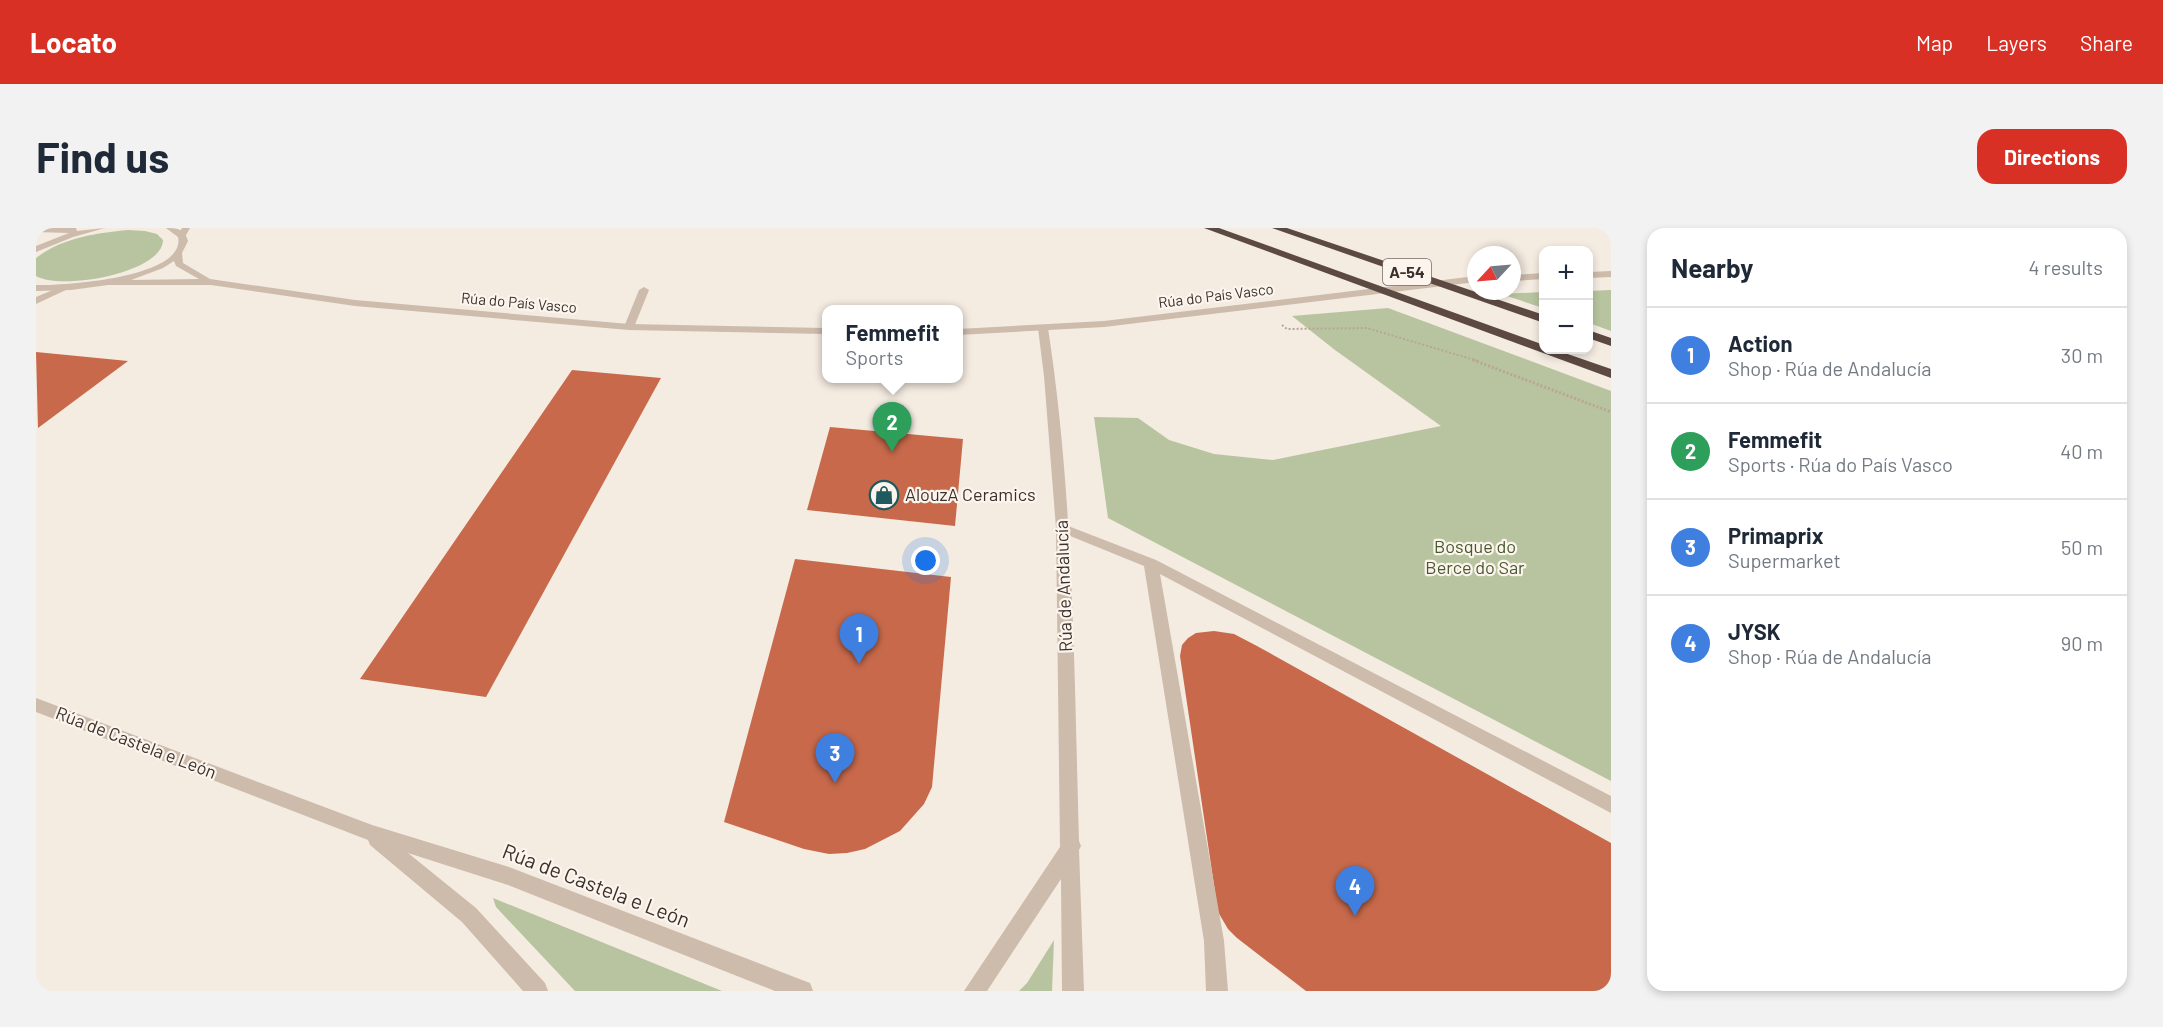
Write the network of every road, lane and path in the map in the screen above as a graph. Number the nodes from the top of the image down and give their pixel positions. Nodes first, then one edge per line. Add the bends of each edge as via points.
1 (170, 228) edge
2 (1209, 228) edge
3 (1277, 228) edge
4 (36, 229) edge
5 (96, 229) edge
6 (184, 231) edge
7 (36, 249) edge
8 (177, 253) junction
9 (1611, 274) edge
10 (1593, 275) edge
11 (1539, 276) edge
12 (1521, 277) edge
13 (1467, 280) edge
14 (211, 282) junction
15 (111, 283) junction
16 (36, 288) edge
17 (63, 289) junction
18 (644, 290) dead end
19 (36, 301) edge
20 (1256, 307) junction
21 (1539, 317) edge
22 (629, 327) junction
23 (1043, 328) junction
24 (822, 331) edge
25 (963, 332) edge
26 (1593, 336) edge
27 (1611, 342) edge
28 (1611, 374) edge
29 (1611, 412) edge
30 (1063, 528) junction
31 (1150, 563) junction
32 (36, 705) edge
33 (1611, 805) edge
34 (370, 833) junction
35 (1072, 846) junction
36 (1221, 988) edge
37 (537, 991) edge
38 (802, 991) edge
39 (975, 991) edge
40 (1073, 991) edge

1 - 6 street
2 - 28 highway, A-54
3 - 21 highway, A-54
4 - 5 street
5 - 7 street
6 - 8 street
8 - 14 street, Rúa do País Vasco via 179,264
8 - 15 street, Rúa do País Vasco via 156,267
9 - 10 street
11 - 12 street
13 - 20 street, Rúa do País Vasco
14 - 15 street, Rúa do País Vasco
14 - 22 street, Rúa do País Vasco via 355,303
15 - 17 street, Rúa do País Vasco
16 - 17 street, Rúa do País Vasco
17 - 19 street
18 - 22 street
20 - 23 street, Rúa do País Vasco
20 - 29 path via 1287,329 1367,328 1480,362
22 - 24 street, Rúa do País Vasco
23 - 25 street, Rúa do País Vasco
23 - 30 street, Rúa de Andalucía
26 - 27 highway
30 - 31 street
30 - 35 street, Rúa de Andalucía
31 - 33 street
31 - 36 street
32 - 34 street, Rúa de Castela e León
34 - 37 street, Rúa de Castela e León via 469,915
34 - 38 street, Rúa de Castela e León via 509,876
35 - 39 street
35 - 40 street, Rúa de Andalucía

